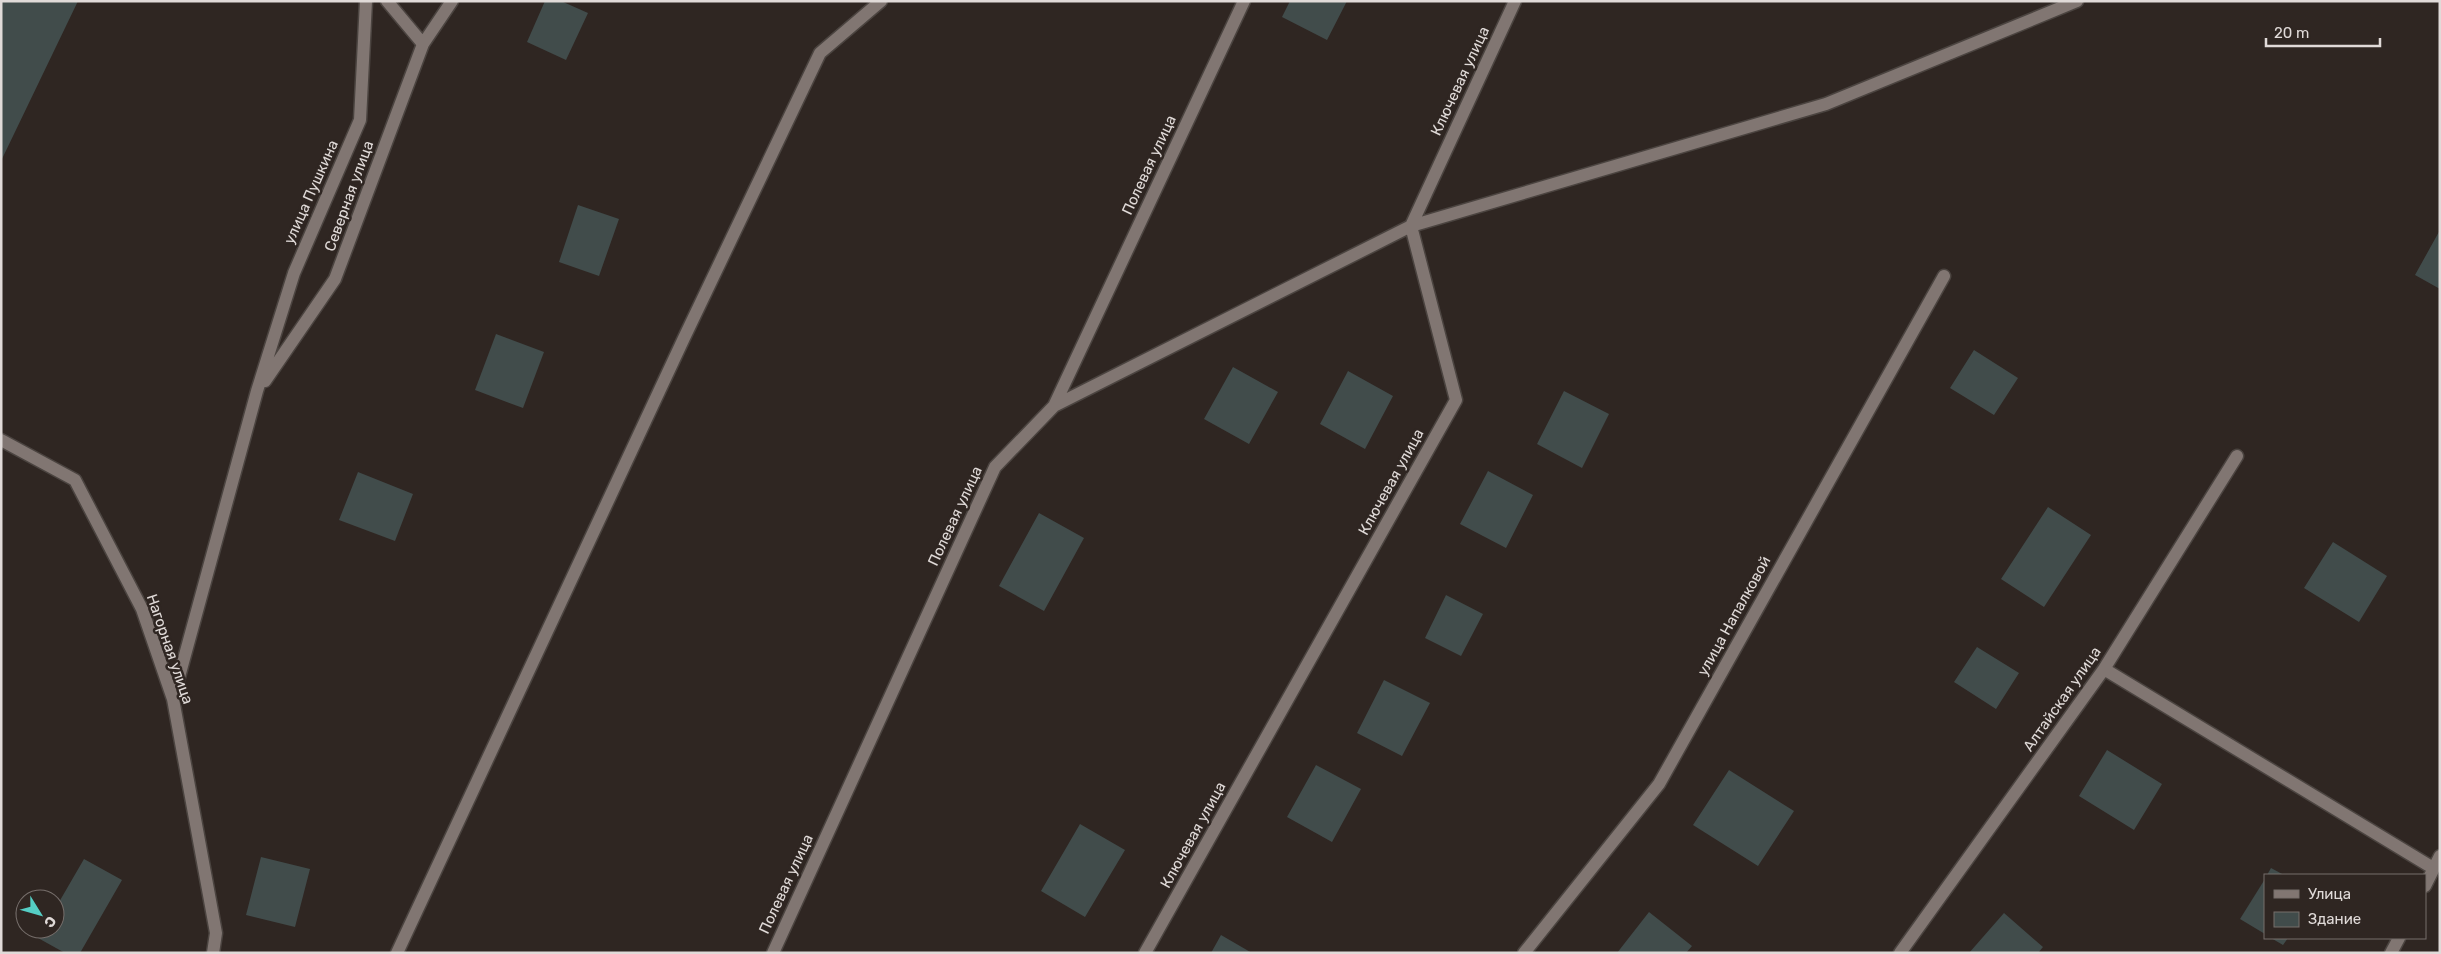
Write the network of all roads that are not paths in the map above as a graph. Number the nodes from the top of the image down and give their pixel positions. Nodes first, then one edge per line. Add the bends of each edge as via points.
1 (366, 1) edge
2 (386, 1) edge
3 (452, 1) edge
4 (881, 1) edge
5 (1244, 1) edge
6 (1515, 1) edge
7 (2077, 1) edge
8 (423, 44) junction
9 (1411, 226) junction
10 (1944, 276) dead end
11 (258, 391) junction
12 (1054, 406) junction
13 (1, 440) edge
14 (2238, 456) dead end
15 (2104, 669) junction
16 (173, 699) junction
17 (2440, 856) edge
18 (2433, 868) junction
19 (2426, 884) edge
20 (2398, 939) edge
21 (213, 953) edge
22 (397, 953) edge
23 (773, 953) edge
24 (1146, 953) edge
25 (1524, 953) edge
26 (1900, 953) edge
27 (2391, 953) edge

1 - 11 street, улица Пушкина via 360,120 294,273
2 - 8 street
3 - 8 street, Северная улица
4 - 22 street via 820,53
5 - 12 street, Полевая улица
6 - 9 street, Ключевая улица
7 - 9 street via 1826,104
8 - 11 street, Северная улица via 335,280
9 - 12 street
9 - 24 street, Ключевая улица via 1456,400
10 - 25 street, улица Напалковой via 1659,784
11 - 16 street, улица Пушкина
12 - 23 street, Полевая улица via 995,467
13 - 16 street, Нагорная улица via 75,480 142,608
14 - 15 street, Алтайская улица
15 - 18 street
15 - 26 street, Алтайская улица
16 - 21 street, Нагорная улица via 216,933
17 - 18 street
18 - 19 street
20 - 27 street

